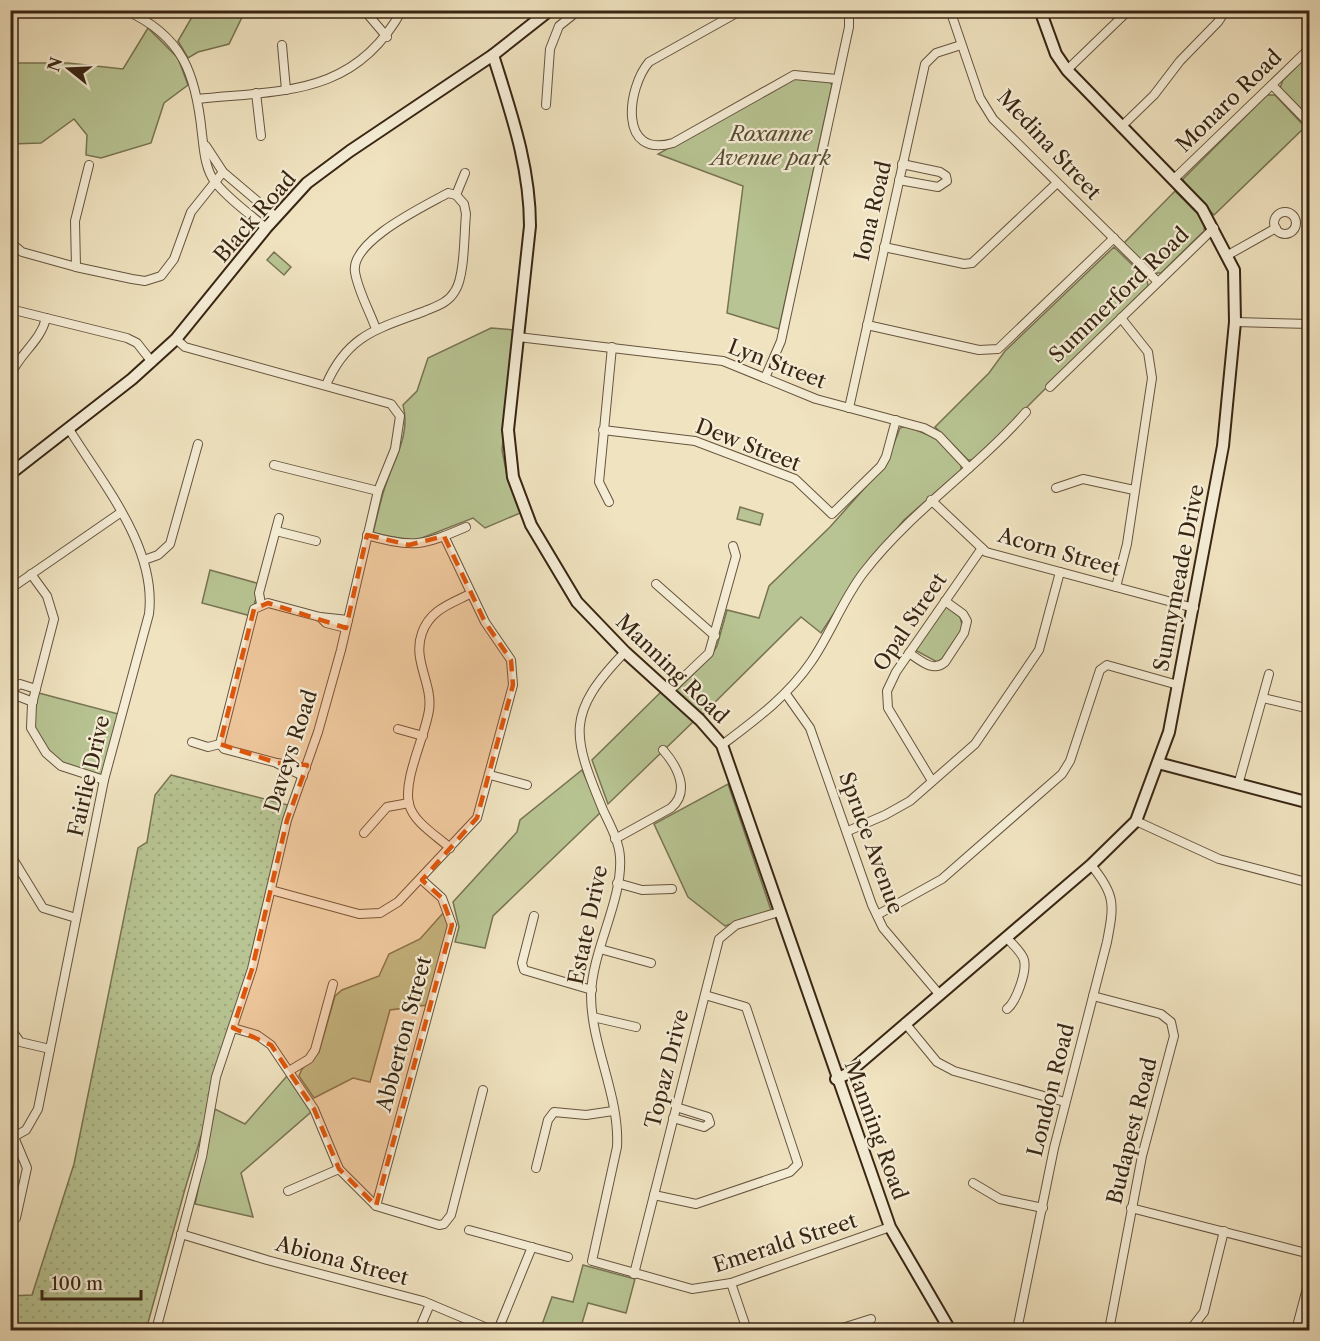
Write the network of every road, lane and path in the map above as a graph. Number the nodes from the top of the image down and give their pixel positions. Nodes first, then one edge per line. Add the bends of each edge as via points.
1 (125, 10) edge
2 (148, 10) edge
3 (364, 10) edge
4 (402, 10) edge
5 (550, 10) edge
6 (579, 10) edge
7 (849, 10) edge
8 (950, 10) edge
9 (1040, 10) edge
10 (1129, 10) edge
11 (1226, 10) edge
12 (738, 11) edge
13 (143, 19) junction
14 (387, 37) junction
15 (282, 45) dead end
16 (961, 45) junction
17 (1310, 48) edge
18 (493, 56) junction
19 (1067, 70) junction
20 (837, 79) junction
21 (1272, 85) junction
22 (286, 90) junction
23 (256, 93) junction
24 (198, 99) junction
25 (546, 105) dead end
26 (1310, 124) edge
27 (1121, 127) junction
28 (261, 136) dead end
29 (203, 139) junction
30 (902, 164) junction
31 (89, 165) dead end
32 (223, 172) junction
33 (465, 173) dead end
34 (899, 180) junction
35 (1173, 180) junction
36 (214, 182) junction
37 (1057, 183) junction
38 (456, 195) junction
39 (276, 217) junction
40 (266, 228) junction
41 (1214, 228) junction
42 (1276, 228) dead end
43 (1114, 238) junction
44 (10, 242) edge
45 (884, 248) junction
46 (1228, 255) junction
47 (76, 267) junction
48 (1158, 282) junction
49 (10, 309) edge
50 (46, 318) junction
51 (1121, 318) junction
52 (1235, 322) junction
53 (1310, 324) edge
54 (867, 326) junction
55 (376, 329) junction
56 (518, 337) junction
57 (176, 339) junction
58 (612, 347) junction
59 (152, 362) junction
60 (10, 376) edge
61 (765, 378) junction
62 (327, 385) junction
63 (1050, 387) dead end
64 (849, 408) junction
65 (1026, 412) dead end
66 (896, 420) junction
67 (69, 429) junction
68 (603, 430) junction
69 (198, 444) dead end
70 (274, 465) dead end
71 (969, 468) junction
72 (10, 474) edge
73 (1056, 488) dead end
74 (1134, 490) junction
75 (378, 491) junction
76 (932, 500) junction
77 (609, 502) dead end
78 (120, 513) junction
79 (279, 518) dead end
80 (466, 526) dead end
81 (276, 531) junction
82 (368, 536) junction
83 (444, 536) junction
84 (316, 541) dead end
85 (733, 546) dead end
86 (982, 548) junction
87 (144, 560) junction
88 (1060, 572) junction
89 (31, 574) junction
90 (656, 584) dead end
91 (1116, 586) junction
92 (10, 589) edge
93 (470, 594) junction
94 (945, 601) junction
95 (261, 604) junction
96 (1194, 608) junction
97 (347, 624) junction
98 (715, 636) junction
99 (625, 652) junction
100 (909, 653) junction
101 (1269, 674) dead end
102 (1178, 686) junction
103 (36, 689) junction
104 (669, 691) junction
105 (786, 694) junction
106 (1263, 698) junction
107 (33, 702) junction
108 (1310, 709) edge
109 (398, 729) dead end
110 (423, 736) junction
111 (192, 742) dead end
112 (220, 744) junction
113 (722, 745) junction
114 (663, 750) dead end
115 (1158, 763) junction
116 (304, 772) junction
117 (490, 775) junction
118 (104, 780) junction
119 (932, 781) junction
120 (527, 785) dead end
121 (1238, 785) junction
122 (409, 803) junction
123 (1310, 803) edge
124 (1136, 821) junction
125 (848, 831) junction
126 (364, 833) dead end
127 (615, 839) junction
128 (450, 848) junction
129 (10, 854) edge
130 (1091, 865) junction
131 (422, 880) junction
132 (617, 883) junction
133 (1310, 884) edge
134 (672, 889) dead end
135 (271, 890) junction
136 (779, 912) junction
137 (877, 915) junction
138 (534, 916) dead end
139 (76, 918) junction
140 (1006, 937) junction
141 (600, 950) junction
142 (651, 963) dead end
143 (333, 984) dead end
144 (592, 990) junction
145 (939, 994) junction
146 (705, 995) junction
147 (1093, 996) junction
148 (1007, 1009) dead end
149 (593, 1017) junction
150 (905, 1023) junction
151 (636, 1027) dead end
152 (10, 1028) edge
153 (233, 1028) junction
154 (50, 1049) junction
155 (289, 1071) junction
156 (836, 1079) junction
157 (483, 1090) dead end
158 (1065, 1102) junction
159 (676, 1107) junction
160 (613, 1111) junction
161 (673, 1118) junction
162 (12, 1138) edge
163 (536, 1168) dead end
164 (339, 1169) junction
165 (973, 1182) dead end
166 (288, 1191) dead end
167 (654, 1195) junction
168 (376, 1206) junction
169 (1043, 1208) junction
170 (1131, 1208) junction
171 (16, 1218) dead end
172 (890, 1227) junction
173 (469, 1230) dead end
174 (1224, 1231) junction
175 (181, 1234) junction
176 (532, 1247) junction
177 (1310, 1254) edge
178 (568, 1257) dead end
179 (591, 1257) joint
180 (634, 1274) junction
181 (1310, 1277) edge
182 (731, 1283) junction
183 (430, 1304) junction
184 (871, 1319) dead end
185 (156, 1330) edge
186 (419, 1330) edge
187 (492, 1330) edge
188 (498, 1330) edge
189 (747, 1330) edge
190 (836, 1330) edge
191 (950, 1330) edge
192 (1017, 1330) edge
193 (1109, 1330) edge
194 (1190, 1330) edge
195 (1296, 1330) edge

1 - 13 street
2 - 13 street
3 - 14 street
4 - 14 street
5 - 18 street, Black Road
6 - 25 street via 559,26 550,49
7 - 20 street
8 - 16 street, Medina Street
9 - 19 street, Sunnymeade Drive via 1056,54
10 - 19 street
11 - 27 street via 1154,95
12 - 20 street via 648,62 639,74 632,122 635,133 644,142 660,146 673,142 794,75
13 - 24 street via 177,48
14 - 22 street via 330,80
15 - 22 street
16 - 30 street, Iona Road via 936,52 925,64
16 - 37 street, Medina Street via 980,98 993,119
17 - 21 street, Monaro Road
18 - 39 street, Black Road via 350,151 308,183
18 - 56 street, Manning Road via 524,154 530,192
19 - 27 street, Sunnymeade Drive
20 - 61 street via 781,340
21 - 26 street
21 - 35 street, Monaro Road
22 - 23 street
23 - 24 street
23 - 28 street
24 - 29 street
27 - 35 street, Sunnymeade Drive
29 - 32 street
29 - 36 street via 205,161
30 - 34 street, Iona Road
30 - 34 street via 940,172 947,181 938,187
31 - 47 street via 75,221
32 - 36 street
32 - 39 street
33 - 38 street
34 - 45 street, Iona Road
35 - 41 street, Sunnymeade Drive via 1202,209
36 - 40 street
36 - 47 street via 191,212 174,259 161,276 132,279
37 - 43 street, Medina Street
37 - 45 street via 972,263
38 - 55 street via 466,214 456,291 446,303
38 - 55 street via 448,193 377,235 356,261 355,272
39 - 40 street, Black Road
40 - 57 street, Black Road
41 - 46 street, Sunnymeade Drive
41 - 48 street, Summerford Road
42 - 46 street
43 - 48 street, Medina Street
43 - 54 street via 998,349 979,350
44 - 47 street via 22,252
45 - 54 street, Iona Road
46 - 52 street, Sunnymeade Drive via 1236,288
48 - 51 street, Summerford Road
49 - 50 street
50 - 59 street via 127,338 137,343
50 - 60 street via 40,334
51 - 63 street, Summerford Road
51 - 74 street via 1148,352 1152,378
52 - 53 street
52 - 96 street, Sunnymeade Drive via 1223,446
54 - 64 street, Iona Road
55 - 62 street via 353,343 336,363
56 - 58 street, Lyn Street
56 - 99 street, Manning Road via 508,430 513,477 531,525 577,602
57 - 59 street, Black Road
57 - 62 street, Daveys Road via 185,347
58 - 61 street, Lyn Street via 723,361
58 - 68 street
59 - 67 street, Black Road
61 - 64 street, Lyn Street
62 - 75 street, Daveys Road via 391,404 400,416 395,449
64 - 66 street, Lyn Street
65 - 71 street
66 - 68 street, Dew Street via 881,466 832,514 795,479 695,441
66 - 71 street, Lyn Street via 939,436
67 - 72 street, Black Road
67 - 78 street, Fairlie Drive
68 - 77 street via 598,482
69 - 87 street via 170,544 158,555
70 - 75 street
71 - 76 street
73 - 74 street via 1083,479
74 - 91 street via 1127,544
75 - 82 street, Daveys Road
76 - 86 street, Acorn Street
76 - 105 street via 864,573 812,661
78 - 87 street, Fairlie Drive
78 - 89 street
79 - 81 street
80 - 83 street
81 - 84 street
81 - 95 street via 260,593
82 - 83 street via 409,545
82 - 97 street, Daveys Road
83 - 93 street
85 - 98 street via 736,556
86 - 88 street, Acorn Street
86 - 94 street, Opal Street
87 - 118 street, Fairlie Drive via 151,584 149,614
88 - 91 street, Acorn Street
88 - 119 street via 1046,631 1028,671 975,744
89 - 92 street
89 - 103 street via 47,596 54,619
90 - 98 street
91 - 96 street, Acorn Street
93 - 110 street via 433,614 422,633 418,652 430,707
93 - 117 street via 507,651 514,672
94 - 100 street, Opal Street
94 - 100 street via 967,621 964,633 945,662 931,666
95 - 97 street
95 - 112 street via 254,609
96 - 102 street, Sunnymeade Drive
97 - 116 street, Daveys Road
98 - 104 street via 709,653
99 - 104 street, Manning Road
99 - 127 street, Estate Drive via 591,692 579,734 586,768
100 - 119 street, Opal Street via 890,682 888,708
101 - 106 street
102 - 115 street, Sunnymeade Drive
102 - 137 street via 1107,665 1100,670 1062,774 942,879
103 - 107 street
103 - 107 street via 20,684 14,689 15,695
104 - 113 street, Manning Road
105 - 113 street
105 - 125 street, Spruce Avenue via 810,728
106 - 108 street
106 - 121 street
107 - 118 street via 31,728 53,761 68,770
109 - 110 street
110 - 122 street via 410,783
111 - 112 street via 208,747
112 - 116 street via 224,749
113 - 136 street, Manning Road
114 - 127 street via 681,779 678,800 671,808
115 - 121 street
115 - 124 street, Sunnymeade Drive
116 - 135 street, Daveys Road via 287,820
117 - 120 street
117 - 128 street via 477,818
118 - 139 street, Fairlie Drive
119 - 125 street via 910,801
121 - 123 street
122 - 126 street via 387,807
122 - 128 street via 417,818
124 - 130 street, Sunnymeade Drive
124 - 133 street via 1219,859
125 - 137 street, Spruce Avenue
127 - 132 street, Estate Drive via 620,856
128 - 131 street
129 - 139 street via 43,908
130 - 140 street, Sunnymeade Drive
130 - 147 street, London Road via 1111,893 1113,909
131 - 135 street via 388,911 368,915
131 - 168 street, Abberton Street via 442,898 452,925
132 - 134 street via 642,890
132 - 141 street, Estate Drive
135 - 153 street, Daveys Road
136 - 146 street, Topaz Drive via 722,933
136 - 156 street, Manning Road
137 - 145 street, Spruce Avenue via 883,928
138 - 144 street via 522,963 525,970
139 - 154 street, Fairlie Drive
140 - 145 street, Sunnymeade Drive
140 - 148 street via 1024,959 1013,1005
141 - 142 street
141 - 144 street, Estate Drive
143 - 155 street via 315,1050 309,1059
144 - 149 street, Estate Drive
145 - 150 street, Sunnymeade Drive
146 - 159 street, Topaz Drive
146 - 167 street via 746,1007 798,1164 790,1172 696,1204
147 - 158 street, London Road
147 - 170 street, Budapest Road via 1161,1014 1172,1022 1174,1036
149 - 151 street
149 - 160 street, Estate Drive
150 - 156 street, Sunnymeade Drive via 847,1074
150 - 158 street via 937,1062 954,1071
152 - 154 street via 20,1042
153 - 155 street via 265,1040
153 - 175 street, Daveys Road via 216,1077 202,1157
154 - 162 street, Fairlie Drive via 38,1109 26,1130
155 - 164 street via 314,1109
156 - 172 street, Manning Road
157 - 168 street via 451,1215 444,1224
158 - 169 street, London Road
159 - 161 street, Topaz Drive
159 - 161 street via 708,1117 710,1122 704,1127
160 - 163 street via 586,1115 554,1112 548,1120
160 - 179 street, Estate Drive via 617,1146
161 - 167 street, Topaz Drive
162 - 171 street via 27,1168
164 - 166 street
164 - 168 street
165 - 169 street via 1000,1199
167 - 180 street, Topaz Drive
169 - 192 street, London Road
170 - 174 street
170 - 193 street, Budapest Road
172 - 182 street, Emerald Street
172 - 191 street, Manning Road
173 - 176 street
174 - 177 street
174 - 194 street via 1204,1312
175 - 183 street, Abiona Street
175 - 185 street, Daveys Road
176 - 178 street
176 - 188 street
179 - 180 street, Emerald Street via 597,1265
180 - 182 street, Emerald Street via 692,1289
181 - 195 street
182 - 189 street
183 - 186 street
183 - 187 street, Abiona Street
184 - 190 street

